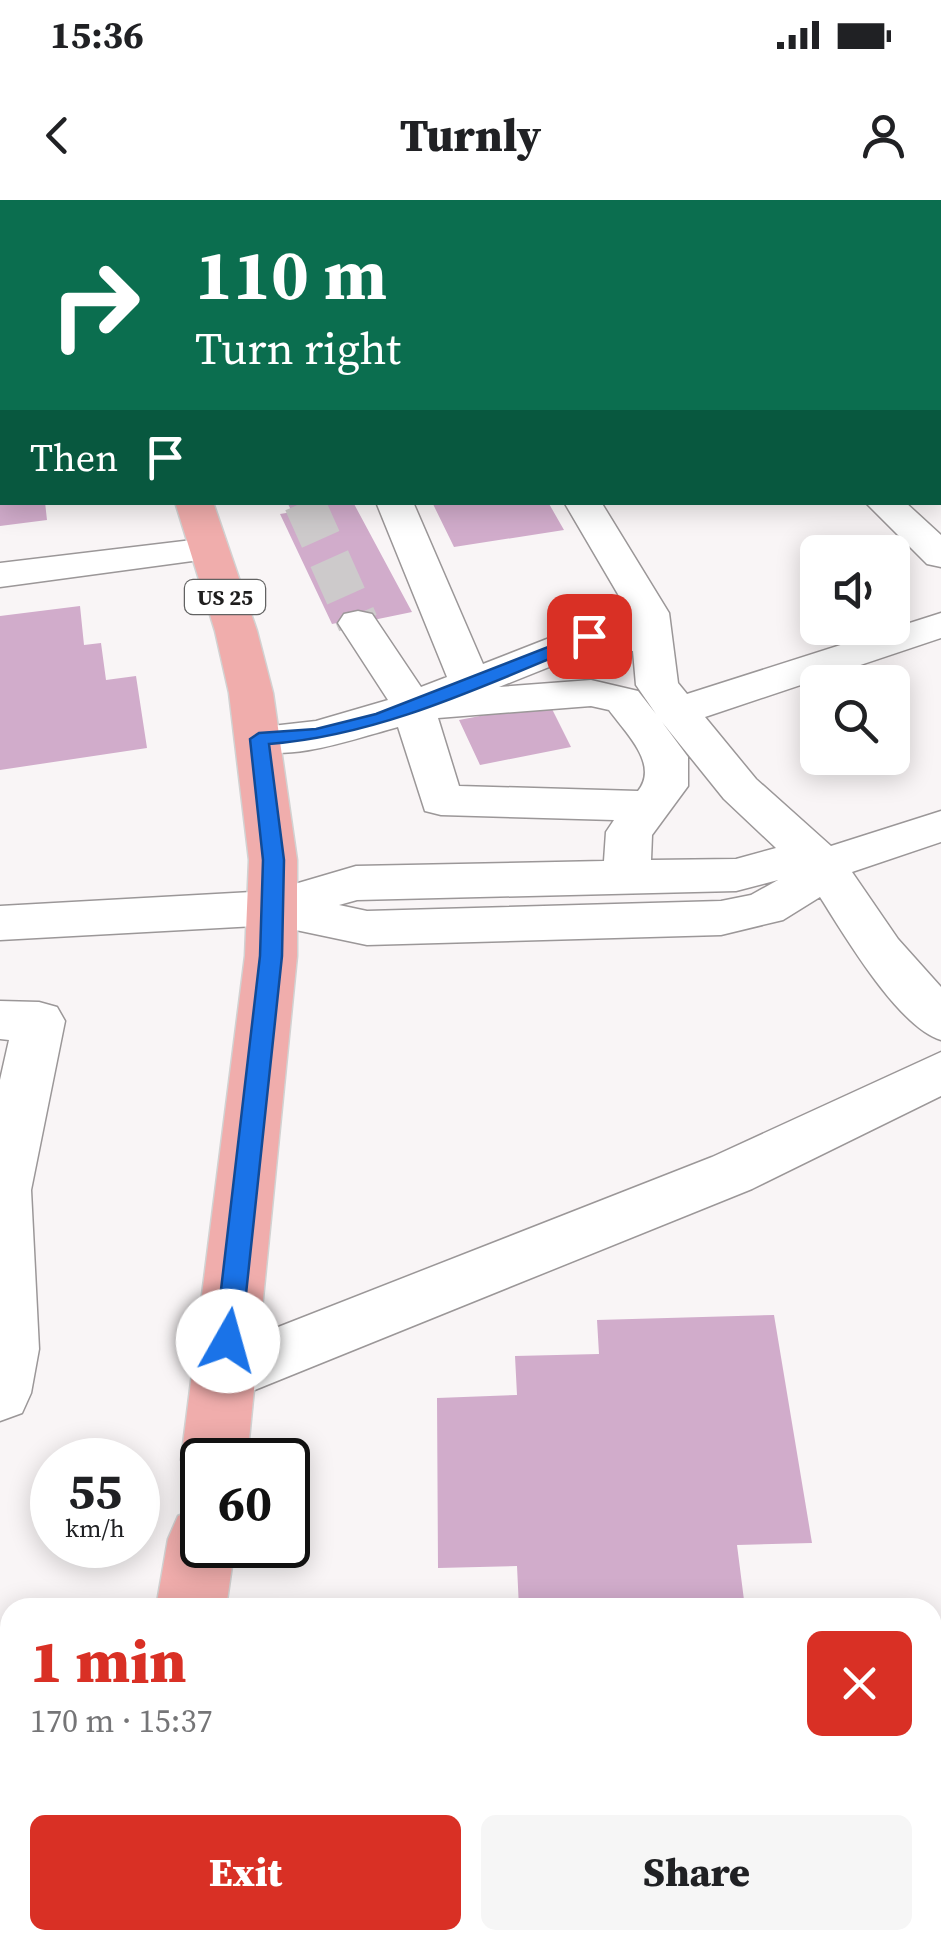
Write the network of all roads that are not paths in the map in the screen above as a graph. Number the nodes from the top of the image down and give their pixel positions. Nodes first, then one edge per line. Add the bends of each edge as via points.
1 (195, 505) edge
2 (395, 505) edge
3 (584, 505) edge
4 (886, 505) edge
5 (209, 549) junction
6 (941, 556) edge
7 (0, 575) edge
8 (358, 622) tunnel mouth
9 (941, 625) edge
10 (652, 640) junction
11 (471, 684) junction
12 (413, 707) junction
13 (676, 712) junction
14 (259, 739) junction
15 (647, 806) junction
16 (941, 826) edge
17 (823, 865) junction
18 (659, 893) junction
19 (272, 908) junction
20 (0, 922) edge
21 (0, 1020) edge
22 (941, 1020) edge
23 (941, 1072) edge
24 (2, 1190) edge
25 (224, 1375) junction
26 (0, 1393) edge
27 (217, 1438) edge
28 (197, 1568) edge
29 (193, 1598) edge

1 - 5 main road, US 25
2 - 11 street
3 - 10 street via 650,613
4 - 6 street
5 - 7 street
5 - 14 main road, US 25 via 236,631
8 - 12 street
9 - 13 street
10 - 11 street via 589,636
10 - 13 street via 656,685
11 - 12 street
12 - 14 street via 347,729
12 - 15 street via 441,800
12 - 15 street via 591,693 623,700 666,757 666,786
13 - 17 street via 740,789
14 - 19 main road, US 25 via 274,860
15 - 18 street via 669,836
16 - 17 street
17 - 18 street via 796,894 767,909 720,918
17 - 22 street via 882,952
18 - 19 street via 356,883
18 - 19 street via 367,928
19 - 20 street
19 - 25 main road, US 25
21 - 24 street via 40,1021
23 - 25 street via 732,1173
24 - 26 street via 8,1349
25 - 27 main road, US 25
28 - 29 main road

